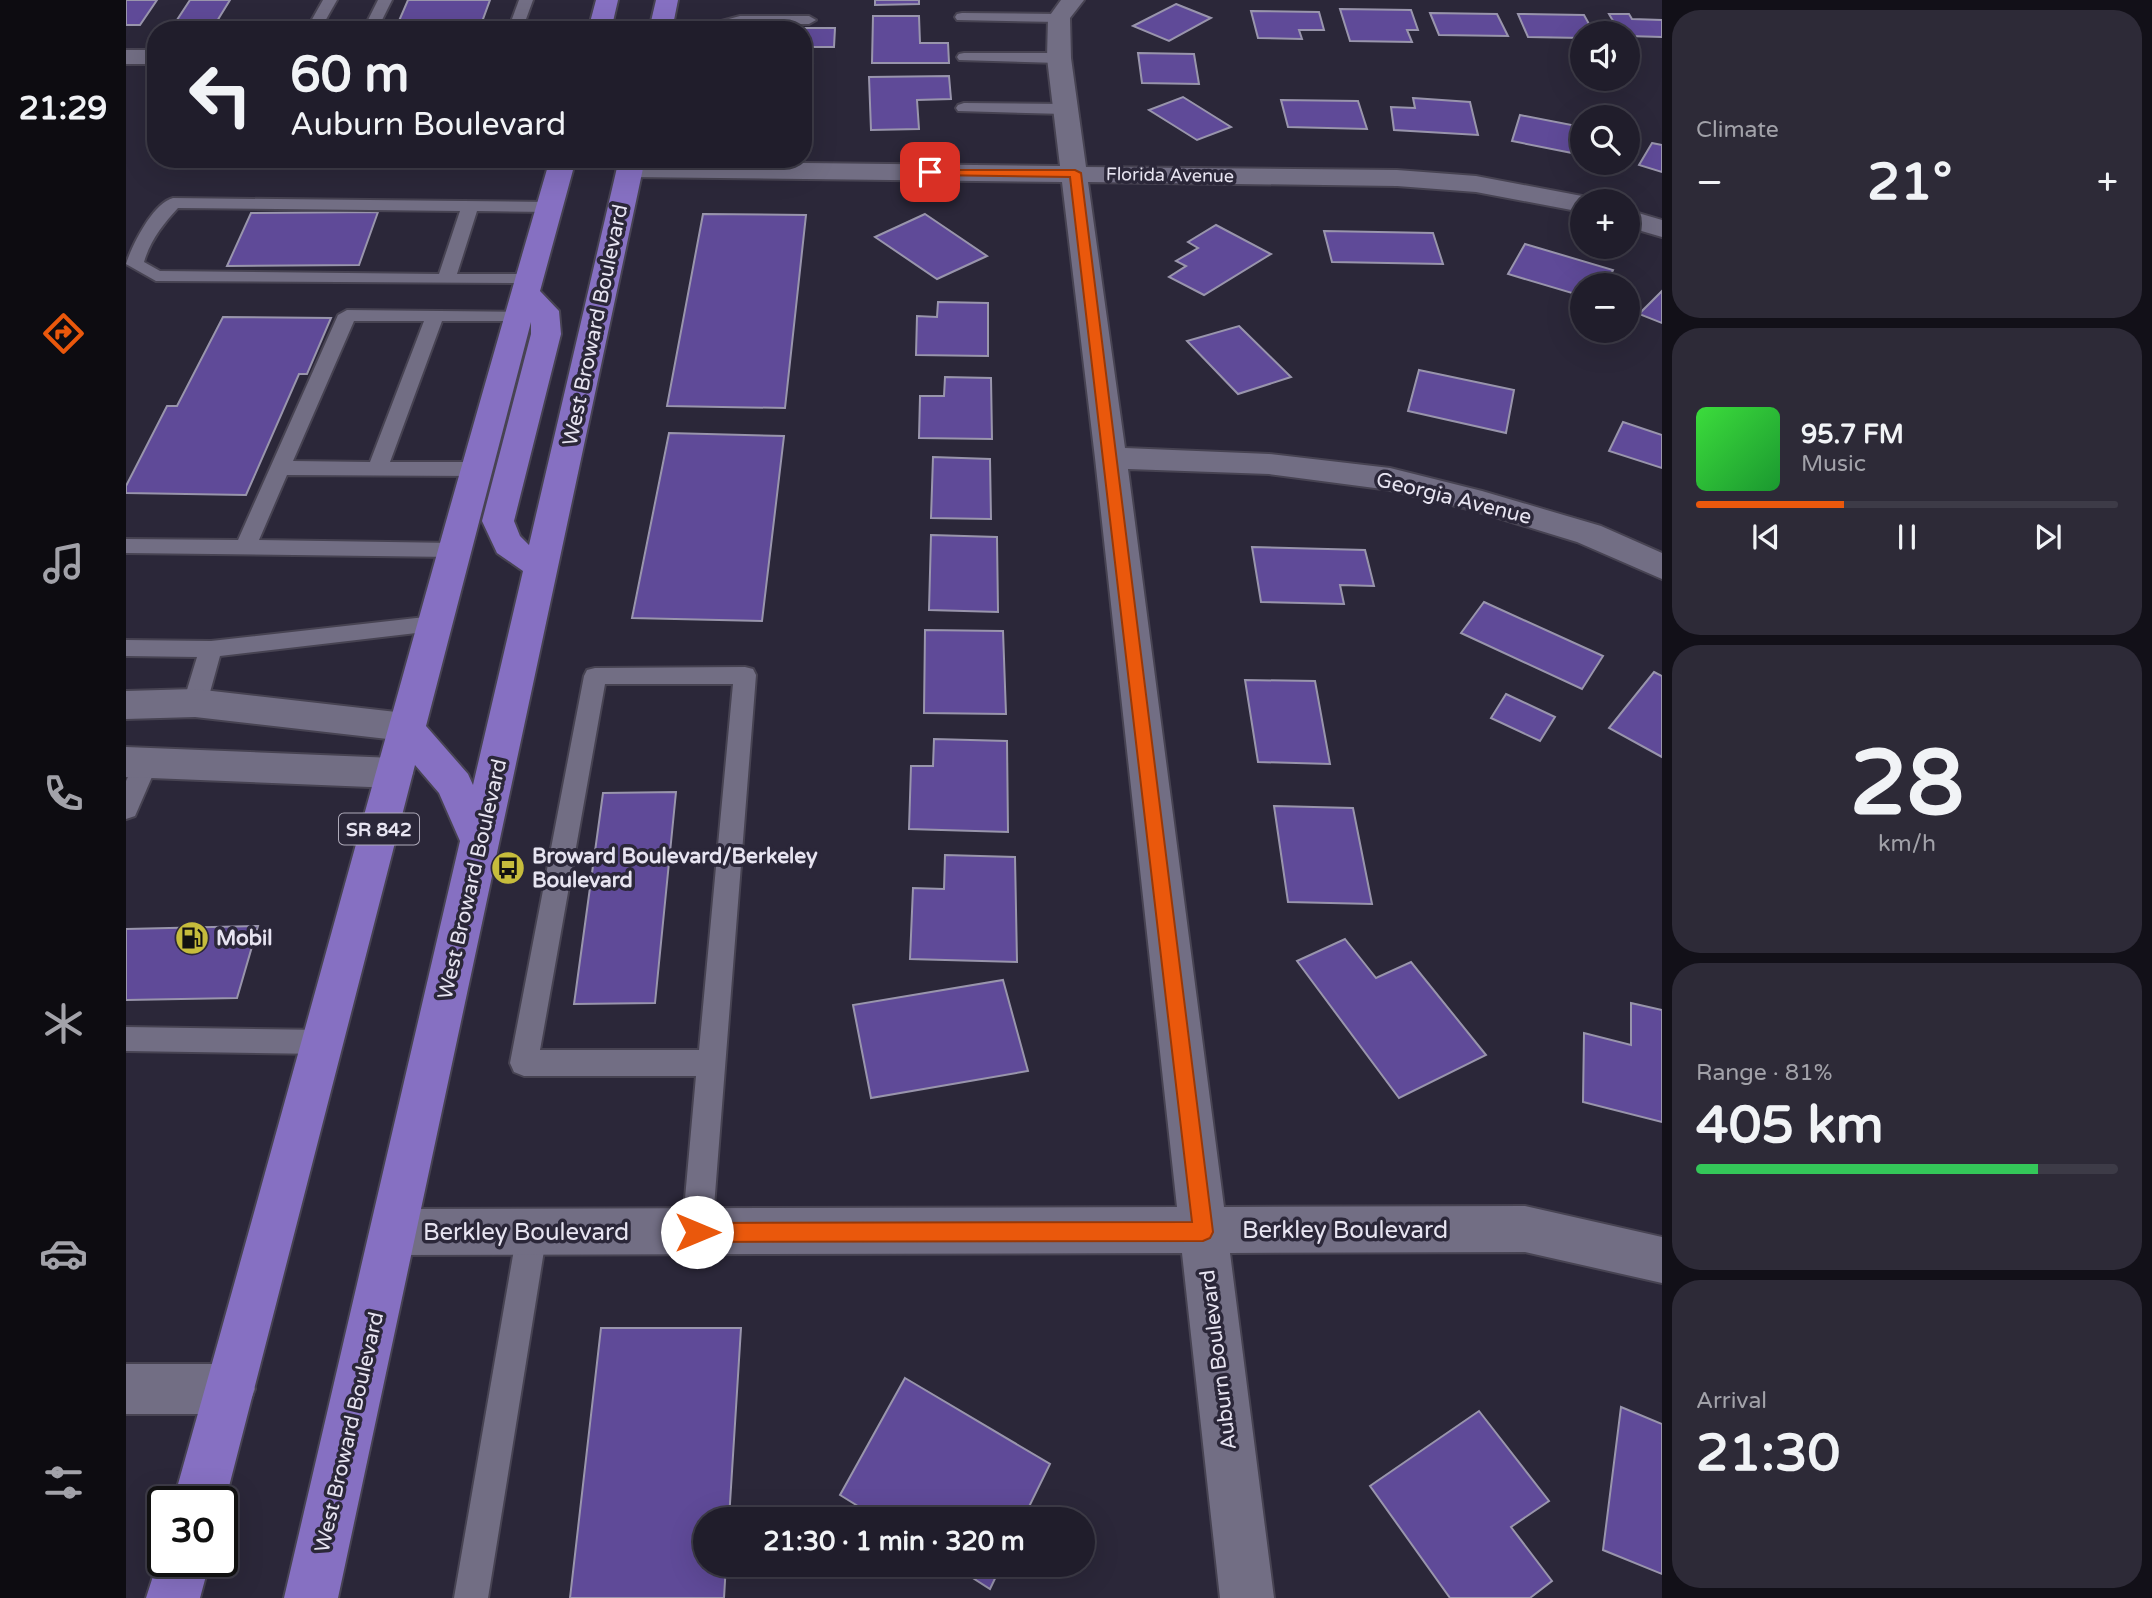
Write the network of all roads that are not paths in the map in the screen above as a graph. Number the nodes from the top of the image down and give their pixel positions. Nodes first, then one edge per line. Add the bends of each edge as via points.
1 (330, 0) edge
2 (385, 0) edge
3 (526, 0) edge
4 (607, 0) edge
5 (667, 0) edge
6 (1066, 9) edge
7 (962, 17) dead end
8 (808, 20) dead end
9 (318, 21) edge
10 (374, 21) edge
11 (518, 21) edge
12 (601, 21) edge
13 (662, 21) edge
14 (734, 21) edge
15 (126, 57) edge
16 (147, 57) edge
17 (964, 57) dead end
18 (1059, 58) junction
19 (964, 108) dead end
20 (1065, 108) junction
21 (812, 167) edge
22 (561, 168) edge
23 (630, 168) edge
24 (1075, 173) junction
25 (1570, 202) edge
26 (470, 206) junction
27 (550, 207) junction
28 (1640, 222) edge
29 (1662, 229) edge
30 (446, 279) junction
31 (525, 296) junction
32 (435, 316) junction
33 (1111, 458) junction
34 (279, 468) junction
35 (378, 468) junction
36 (475, 468) junction
37 (126, 547) edge
38 (245, 548) junction
39 (454, 550) junction
40 (542, 567) junction
41 (1662, 567) edge
42 (434, 624) junction
43 (126, 648) edge
44 (211, 649) junction
45 (195, 703) junction
46 (126, 705) edge
47 (405, 727) junction
48 (136, 762) edge
49 (394, 773) junction
50 (126, 809) edge
51 (480, 842) junction
52 (126, 1039) edge
53 (323, 1042) junction
54 (712, 1063) junction
55 (394, 1232) junction
56 (532, 1232) junction
57 (697, 1232) junction
58 (1203, 1232) junction
59 (1662, 1260) edge
60 (126, 1389) edge
61 (230, 1389) junction
62 (203, 1486) edge
63 (179, 1577) edge
64 (173, 1598) edge
65 (311, 1598) edge
66 (471, 1598) edge
67 (1247, 1598) edge

1 - 9 lane
2 - 10 lane
3 - 11 lane
4 - 12 main road
5 - 13 main road
6 - 7 lane
6 - 18 street, Auburn Boulevard
8 - 14 lane
15 - 16 street
17 - 18 lane
18 - 20 street, Auburn Boulevard
19 - 20 lane
20 - 24 street, Auburn Boulevard
21 - 24 street, Florida Avenue
22 - 27 main road, SR 842
23 - 40 main road, West Broward Boulevard
24 - 25 street, Florida Avenue via 1397,178 1476,184
24 - 33 street, Auburn Boulevard
26 - 27 lane
26 - 30 lane
26 - 30 lane via 173,204 153,223 135,264 156,276
27 - 31 main road, SR 842
28 - 29 street
30 - 31 lane
31 - 32 lane
31 - 36 main road, SR 842
31 - 40 main road via 545,311 545,334 498,521 502,539 512,551
32 - 34 lane via 347,315
32 - 35 lane
33 - 41 street, Georgia Avenue via 1269,464 1390,479 1589,534
33 - 58 street, Auburn Boulevard
34 - 35 lane
34 - 38 lane
35 - 36 lane
36 - 39 main road, SR 842
37 - 38 lane
38 - 39 lane
39 - 42 main road, SR 842
40 - 51 main road, West Broward Boulevard
42 - 44 lane
42 - 47 main road, SR 842
43 - 44 lane
44 - 45 lane
45 - 46 street
45 - 47 street
47 - 49 main road, SR 842
47 - 51 main road via 454,785
48 - 49 street
48 - 50 lane
49 - 53 main road, SR 842
51 - 55 main road, West Broward Boulevard
52 - 53 lane
53 - 61 main road, SR 842
54 - 54 lane via 745,675 595,676 524,1063
54 - 57 lane
55 - 56 street, Berkley Boulevard
55 - 65 main road, West Broward Boulevard
56 - 57 street, Berkley Boulevard
56 - 66 lane
57 - 58 street, Berkley Boulevard
58 - 59 street, Berkley Boulevard via 1525,1229
58 - 67 street, Auburn Boulevard
60 - 61 street
61 - 62 main road, SR 842
63 - 64 main road

